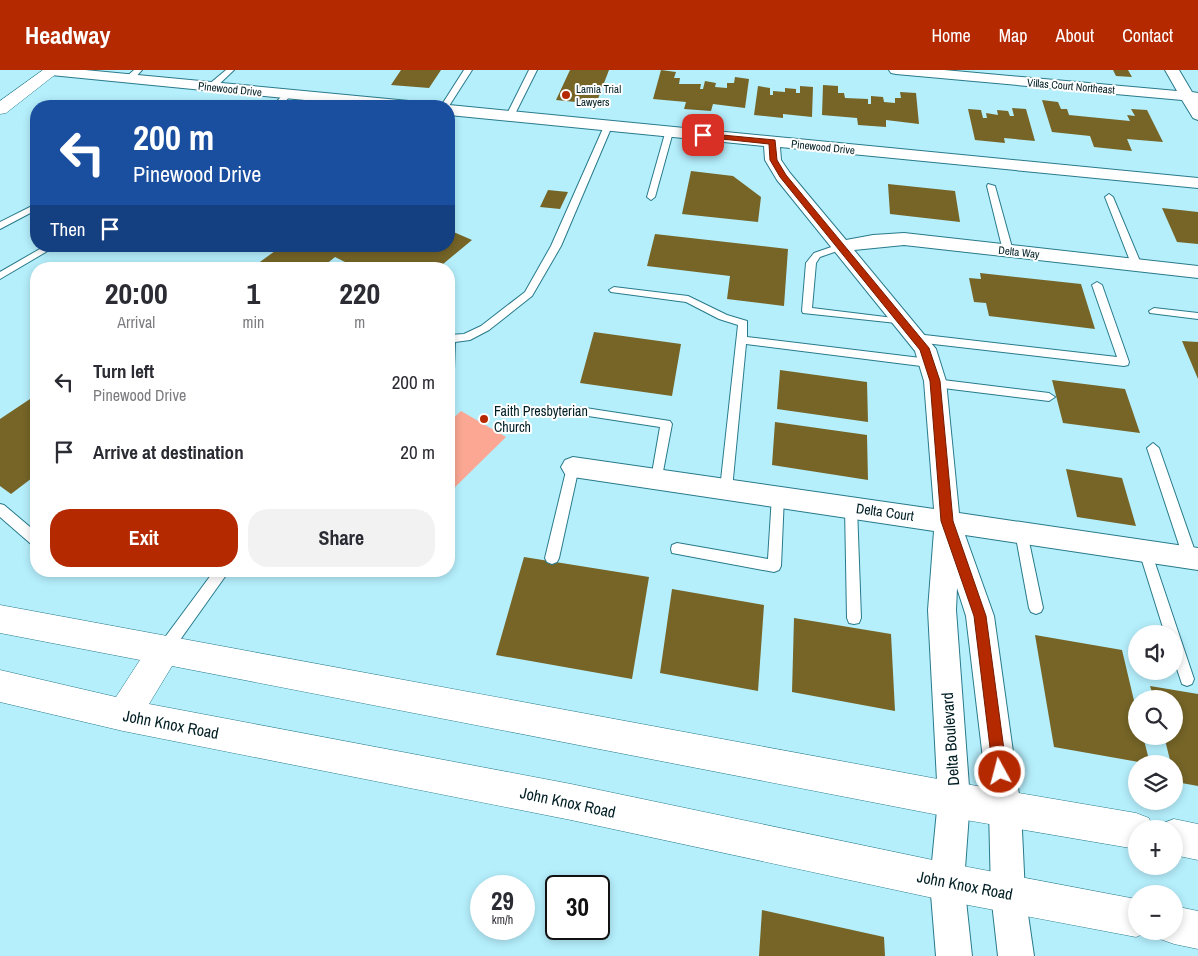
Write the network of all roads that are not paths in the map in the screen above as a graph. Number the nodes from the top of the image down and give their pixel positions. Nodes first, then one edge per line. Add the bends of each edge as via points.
1 (230, 70) edge
2 (468, 70) edge
3 (534, 70) edge
4 (896, 70) edge
5 (1172, 70) edge
6 (52, 71) edge
7 (133, 74) edge
8 (211, 87) junction
9 (288, 94) junction
10 (1192, 96) edge
11 (282, 100) edge
12 (348, 100) edge
13 (450, 100) edge
14 (0, 110) edge
15 (455, 111) edge
16 (1198, 115) edge
17 (510, 116) junction
18 (608, 126) junction
19 (668, 132) junction
20 (772, 142) junction
21 (1198, 183) edge
22 (991, 186) dead end
23 (651, 197) dead end
24 (1109, 198) dead end
25 (30, 210) edge
26 (0, 226) edge
27 (840, 247) junction
28 (1008, 251) junction
29 (42, 252) edge
30 (1137, 266) junction
31 (1198, 272) edge
32 (0, 276) edge
33 (1098, 285) dead end
34 (614, 290) dead end
35 (1154, 311) dead end
36 (1198, 316) edge
37 (902, 322) junction
38 (455, 338) edge
39 (916, 338) junction
40 (741, 340) junction
41 (929, 363) junction
42 (935, 383) junction
43 (1049, 396) dead end
44 (579, 411) dead end
45 (1153, 448) dead end
46 (573, 467) joint
47 (656, 479) junction
48 (726, 489) junction
49 (778, 496) junction
50 (851, 507) junction
51 (0, 509) edge
52 (947, 521) junction
53 (1021, 532) junction
54 (30, 535) edge
55 (677, 549) dead end
56 (1145, 551) junction
57 (552, 558) dead end
58 (1194, 558) edge
59 (217, 577) edge
60 (1036, 608) dead end
61 (854, 618) dead end
62 (0, 619) edge
63 (1169, 625) edge
64 (166, 649) junction
65 (1183, 666) edge
66 (1187, 679) dead end
67 (0, 686) edge
68 (123, 715) junction
69 (954, 800) junction
70 (1005, 809) junction
71 (1128, 830) edge
72 (1183, 840) edge
73 (1198, 842) edge
74 (947, 882) junction
75 (1008, 894) junction
76 (1128, 916) edge
77 (1183, 927) edge
78 (1198, 930) edge
79 (954, 956) edge
80 (1016, 956) edge

1 - 8 lane
2 - 13 lane
3 - 17 lane
4 - 10 street, Villas Court Northeast
5 - 10 street
6 - 7 street, Pinewood Drive
6 - 14 main road
7 - 8 street, Pinewood Drive
8 - 9 street, Pinewood Drive
9 - 11 lane
9 - 12 street, Pinewood Drive
10 - 16 street
15 - 17 street, Pinewood Drive
17 - 18 street, Pinewood Drive
18 - 19 street, Pinewood Drive
18 - 38 lane via 556,246 528,294 485,328
19 - 20 street, Pinewood Drive
19 - 23 lane
20 - 21 street, Pinewood Drive
20 - 27 street, Delta Boulevard via 774,160 783,176
22 - 28 lane
24 - 30 lane
25 - 26 lane
27 - 28 street, Delta Way via 904,240
27 - 37 street, Delta Boulevard
27 - 37 lane via 817,255 811,263 807,311
28 - 30 street, Delta Way
29 - 32 lane
30 - 31 street, Delta Way
33 - 39 lane via 1124,362
34 - 40 lane via 688,300 743,323
35 - 36 lane
37 - 39 street, Delta Boulevard
39 - 41 street, Delta Boulevard
40 - 41 lane
40 - 48 lane
41 - 42 street, Delta Boulevard
42 - 43 lane
42 - 52 street, Delta Boulevard
44 - 47 lane via 666,424
45 - 58 lane
46 - 47 street, Delta Court
46 - 57 lane
47 - 48 street, Delta Court
48 - 49 street, Delta Court
49 - 50 street, Delta Court
49 - 55 lane via 774,566
50 - 52 street, Delta Court
50 - 61 lane
51 - 54 lane
52 - 53 street, Delta Court
52 - 69 street, Delta Boulevard via 942,610
52 - 70 street, Delta Boulevard via 980,616
53 - 56 street, Delta Court
53 - 60 lane
56 - 58 street, Delta Court
56 - 63 lane
59 - 64 lane
62 - 64 main road
64 - 68 main road
64 - 69 main road
65 - 66 lane
67 - 68 main road, John Knox Road
68 - 74 main road, John Knox Road via 571,802
69 - 70 main road
69 - 74 street, Delta Boulevard
70 - 71 main road
70 - 75 street, Delta Boulevard
72 - 73 main road
74 - 75 main road, John Knox Road
74 - 79 street, Delta Boulevard
75 - 76 main road, John Knox Road
75 - 80 street, Delta Boulevard
77 - 78 main road

